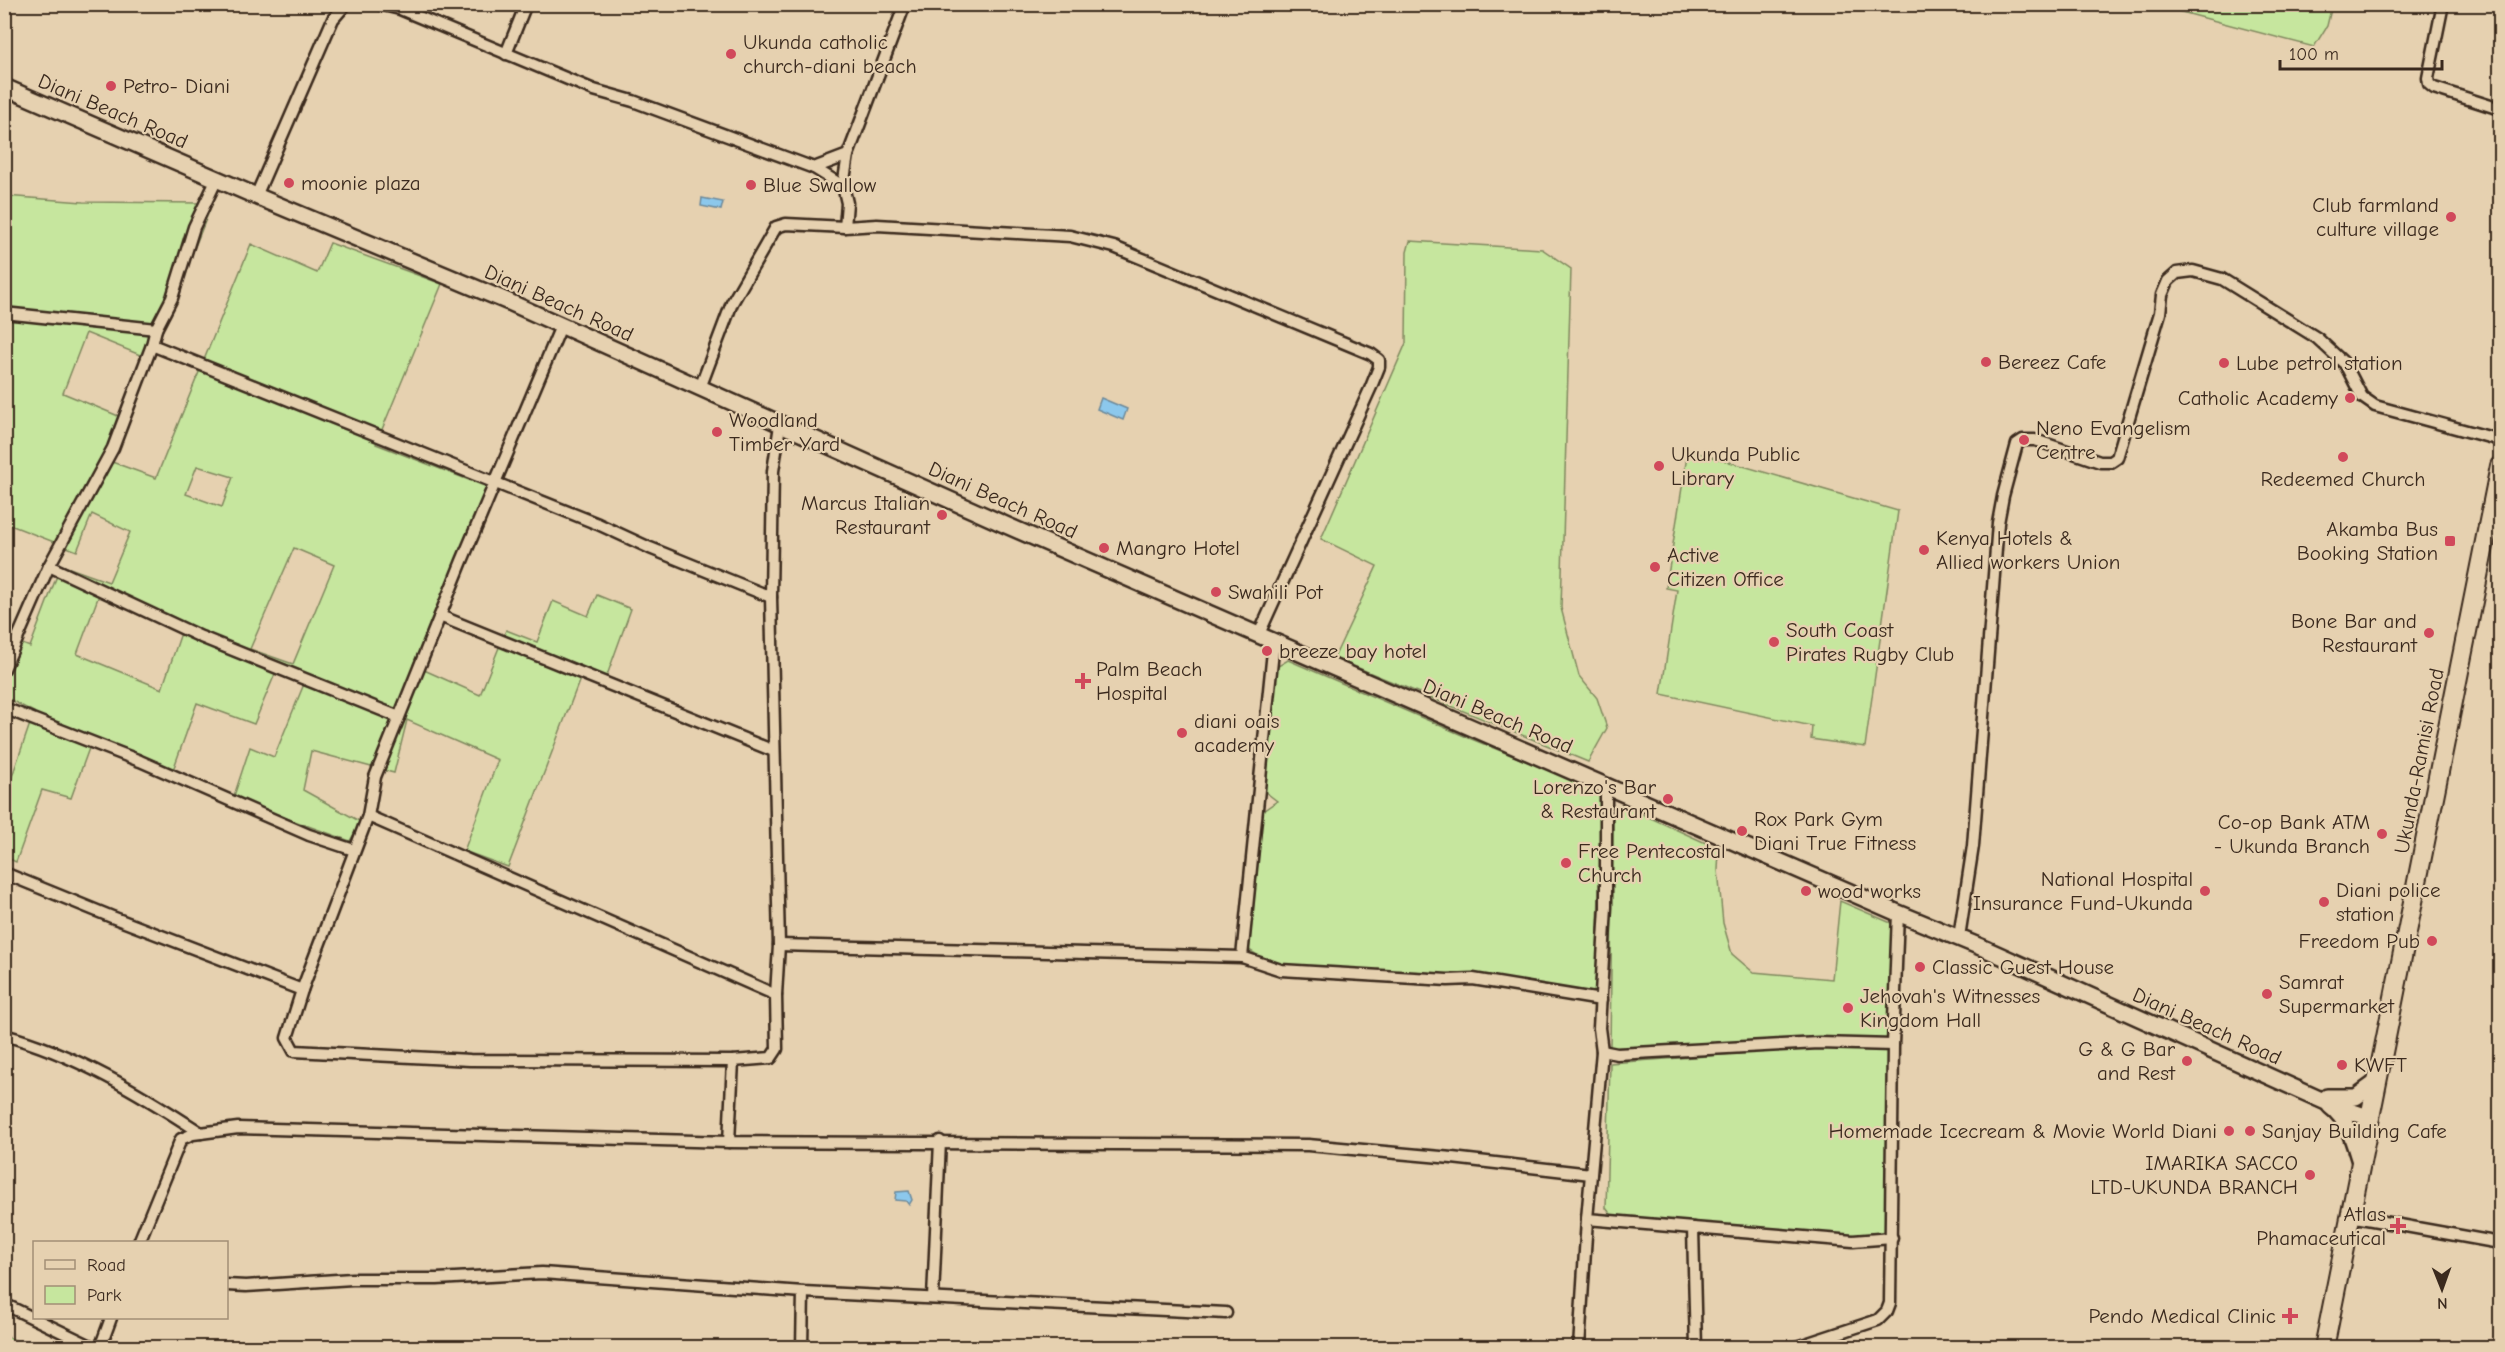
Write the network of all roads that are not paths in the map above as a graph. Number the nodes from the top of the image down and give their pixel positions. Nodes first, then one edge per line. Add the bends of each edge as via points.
1 (346, 4) edge
2 (379, 4) edge
3 (526, 4) edge
4 (905, 4) edge
5 (2443, 4) edge
6 (506, 54) junction
7 (4, 87) edge
8 (2500, 110) edge
9 (848, 154) junction
10 (814, 168) junction
11 (217, 179) junction
12 (843, 186) junction
13 (256, 196) junction
14 (845, 227) junction
15 (4, 314) edge
16 (561, 326) junction
17 (156, 329) junction
18 (152, 345) junction
19 (700, 388) junction
20 (780, 425) junction
21 (2500, 440) edge
22 (2500, 466) edge
23 (495, 483) junction
24 (49, 566) junction
25 (771, 597) junction
26 (440, 616) junction
27 (1259, 634) junction
28 (1274, 641) junction
29 (4, 669) edge
30 (4, 708) edge
31 (399, 717) junction
32 (774, 752) junction
33 (1606, 785) junction
34 (368, 816) junction
35 (354, 850) junction
36 (4, 873) edge
37 (1898, 913) junction
38 (1959, 938) junction
39 (779, 945) junction
40 (1242, 957) junction
41 (302, 990) junction
42 (776, 995) junction
43 (1601, 1000) junction
44 (4, 1035) edge
45 (1893, 1046) junction
46 (1602, 1051) junction
47 (733, 1061) junction
48 (2378, 1081) junction
49 (2315, 1095) junction
50 (2371, 1118) junction
51 (201, 1132) junction
52 (729, 1142) junction
53 (940, 1142) junction
54 (2361, 1165) junction
55 (1591, 1174) junction
56 (2350, 1215) junction
57 (1587, 1219) junction
58 (1693, 1228) junction
59 (1892, 1238) junction
60 (139, 1241) edge
61 (2500, 1243) edge
62 (228, 1285) edge
63 (803, 1292) junction
64 (933, 1298) junction
65 (4, 1304) edge
66 (1226, 1313) dead end
67 (33, 1318) edge
68 (36, 1319) edge
69 (110, 1319) edge
70 (95, 1347) edge
71 (100, 1347) edge
72 (802, 1347) edge
73 (1579, 1347) edge
74 (1696, 1347) edge
75 (1793, 1347) edge
76 (2324, 1347) edge

1 - 13 street via 333,19
2 - 6 street via 400,9
3 - 6 street
4 - 9 street
5 - 8 street via 2428,84
6 - 10 street via 594,90
7 - 11 main road, Diani Beach Road
9 - 10 street
9 - 12 street
10 - 12 street
11 - 13 main road, Diani Beach Road
11 - 17 street via 195,227 172,298
12 - 14 street via 847,203
13 - 16 main road, Diani Beach Road
14 - 19 street via 776,227 732,303
14 - 27 street via 877,225 1070,236 1114,247 1379,360 1371,387
15 - 17 street
16 - 19 main road, Diani Beach Road
16 - 23 street
17 - 18 street
18 - 23 street
18 - 24 street via 113,448
19 - 20 main road, Diani Beach Road
20 - 25 street via 773,471
20 - 27 main road, Diani Beach Road
21 - 38 street via 2375,406 2362,397 2345,364 2317,338 2222,279 2193,271 2177,273 2168,281 2117,458 2100,462 2030,439 2017,444 1998,523 1973,846
22 - 48 highway, Ukunda-Ramisi Road
23 - 25 street
23 - 26 street
24 - 29 street
24 - 31 street via 201,637
25 - 32 street
26 - 31 street
26 - 32 street
27 - 28 main road, Diani Beach Road
28 - 33 main road, Diani Beach Road
28 - 40 street
30 - 35 street via 140,761 309,835
31 - 34 street via 375,777
32 - 39 street
33 - 37 main road, Diani Beach Road
33 - 43 street
34 - 35 street
34 - 42 street
35 - 41 street
36 - 41 street
37 - 38 main road, Diani Beach Road
37 - 45 street
38 - 49 main road, Diani Beach Road
39 - 40 street
39 - 42 street
40 - 43 street via 1281,970 1473,979
41 - 47 street via 287,1038 294,1051 470,1060
42 - 47 street via 775,1056
43 - 46 street
44 - 51 street via 55,1052 141,1094
45 - 46 street via 1820,1043 1617,1054
45 - 59 street
46 - 55 street
47 - 52 street
48 - 49 main road via 2356,1097
48 - 50 highway, Ukunda-Ramisi Road
49 - 50 main road
49 - 54 main road via 2343,1119
50 - 54 highway, Ukunda-Ramisi Road
51 - 52 street via 238,1128
51 - 60 street via 181,1140
52 - 53 street
53 - 55 street via 1308,1145
53 - 64 street
54 - 56 highway, Ukunda-Ramisi Road
55 - 57 street
56 - 61 street
56 - 76 highway, Ukunda-Ramisi Road
57 - 58 street
57 - 73 street
58 - 59 street via 1853,1241
58 - 74 street
59 - 75 street via 1887,1311 1878,1320 1860,1327
62 - 63 street via 542,1273
63 - 64 street
63 - 72 street
64 - 66 street
65 - 67 street
68 - 70 street
69 - 71 street

